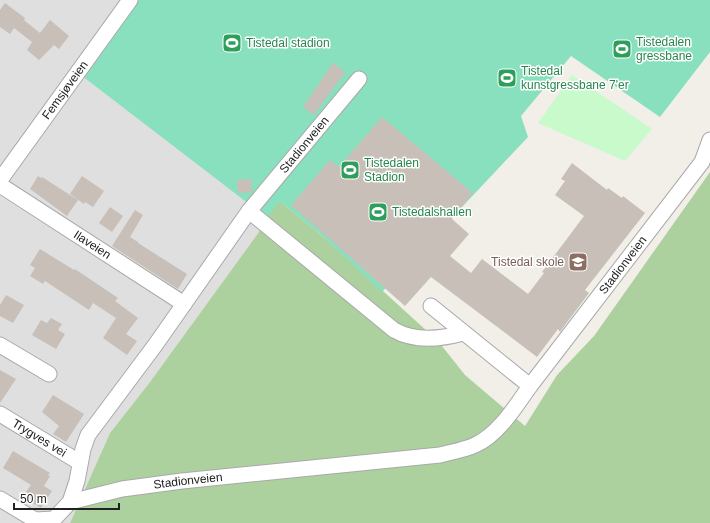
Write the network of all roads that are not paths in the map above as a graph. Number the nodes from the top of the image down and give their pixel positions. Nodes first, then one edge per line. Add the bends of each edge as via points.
1 (130, 0) edge
2 (359, 79) dead end
3 (710, 140) edge
4 (0, 180) edge
5 (0, 185) edge
6 (249, 211) junction
7 (184, 304) junction
8 (431, 306) dead end
9 (463, 333) junction
10 (0, 345) edge
11 (49, 374) dead end
12 (530, 386) junction
13 (0, 414) edge
14 (79, 462) junction
15 (0, 499) edge
16 (70, 502) junction

1 - 4 street, Femsjøveien
2 - 6 street, Stadionveien
3 - 12 street, Stadionveien via 702,162
5 - 7 street, Ilaveien
6 - 7 street, Stadionveien
6 - 9 street via 394,330 403,334 439,339
7 - 14 street, Stadionveien via 88,435
8 - 9 street
9 - 12 street
10 - 11 street
12 - 16 street, Stadionveien via 513,412 488,436 476,444 440,455 205,478 122,489
13 - 14 street, Trygves vei
14 - 16 street, Stadionveien via 77,481
15 - 16 street via 35,520 54,518

